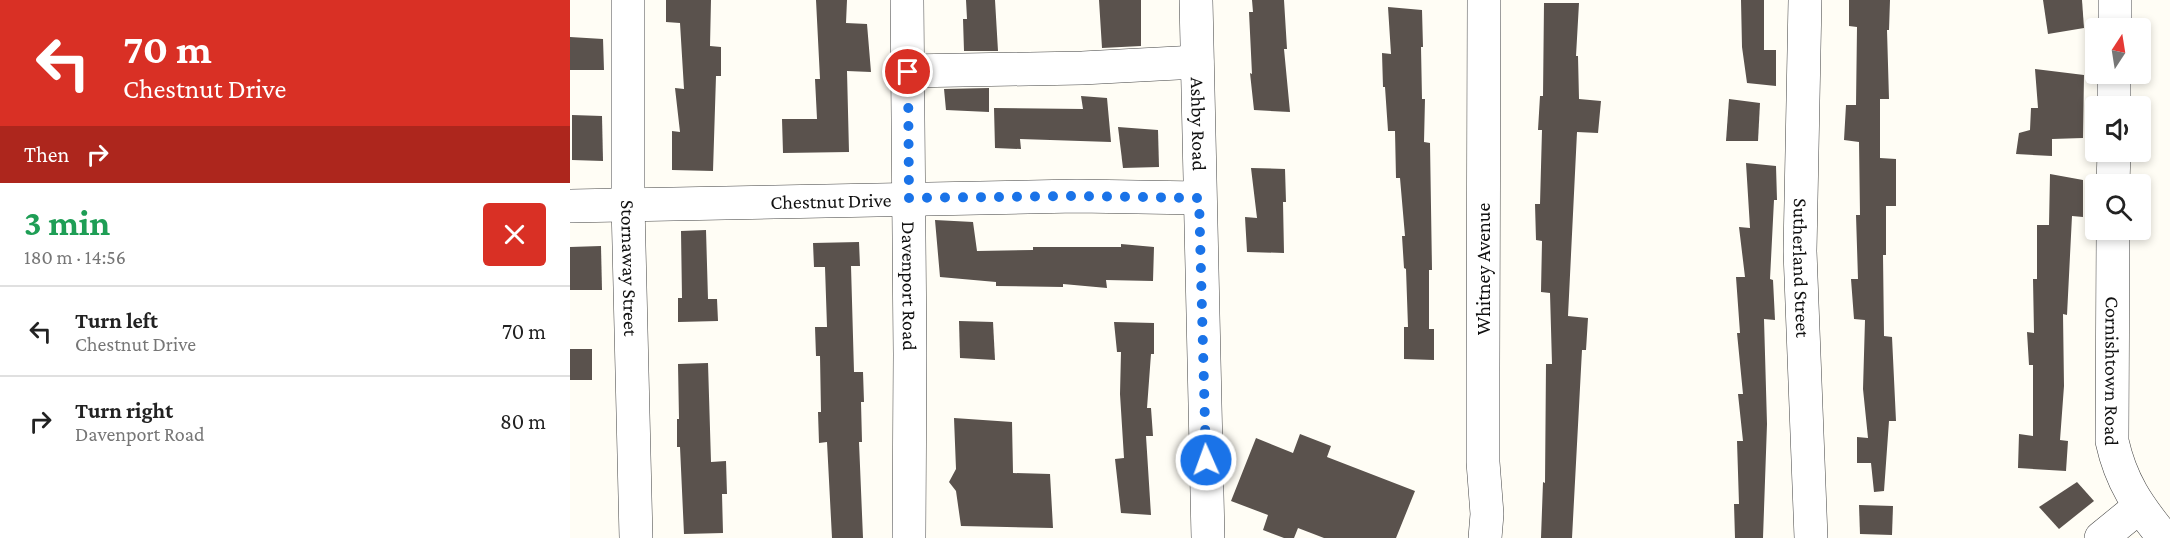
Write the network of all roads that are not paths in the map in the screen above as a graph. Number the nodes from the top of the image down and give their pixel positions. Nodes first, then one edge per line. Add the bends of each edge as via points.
1 (628, 0) edge
2 (907, 0) edge
3 (1196, 0) edge
4 (1484, 0) edge
5 (1805, 0) edge
6 (2115, 0) edge
7 (2115, 18) edge
8 (1197, 62) junction
9 (908, 72) junction
10 (909, 198) junction
11 (1199, 198) junction
12 (628, 204) junction
13 (570, 206) edge
14 (2113, 240) edge
15 (2139, 507) junction
16 (636, 538) edge
17 (909, 538) edge
18 (1208, 538) edge
19 (1485, 538) edge
20 (1811, 538) edge
21 (2101, 538) edge
22 (2164, 538) edge

1 - 12 street, Stornaway Street
2 - 9 street, Davenport Road
3 - 8 street, Ashby Road
4 - 19 street, Whitney Avenue
5 - 20 street, Sutherland Street via 1800,250
6 - 7 street
8 - 9 street
8 - 11 street, Ashby Road
9 - 10 street, Davenport Road
10 - 11 street, Chestnut Drive
10 - 12 street, Chestnut Drive
10 - 17 street, Davenport Road
11 - 18 street, Ashby Road
12 - 13 street, Chestnut Drive
12 - 16 street, Stornaway Street
14 - 15 street, Cornishtown Road via 2112,441 2128,489
15 - 21 street
15 - 22 street, Cornishtown Road

